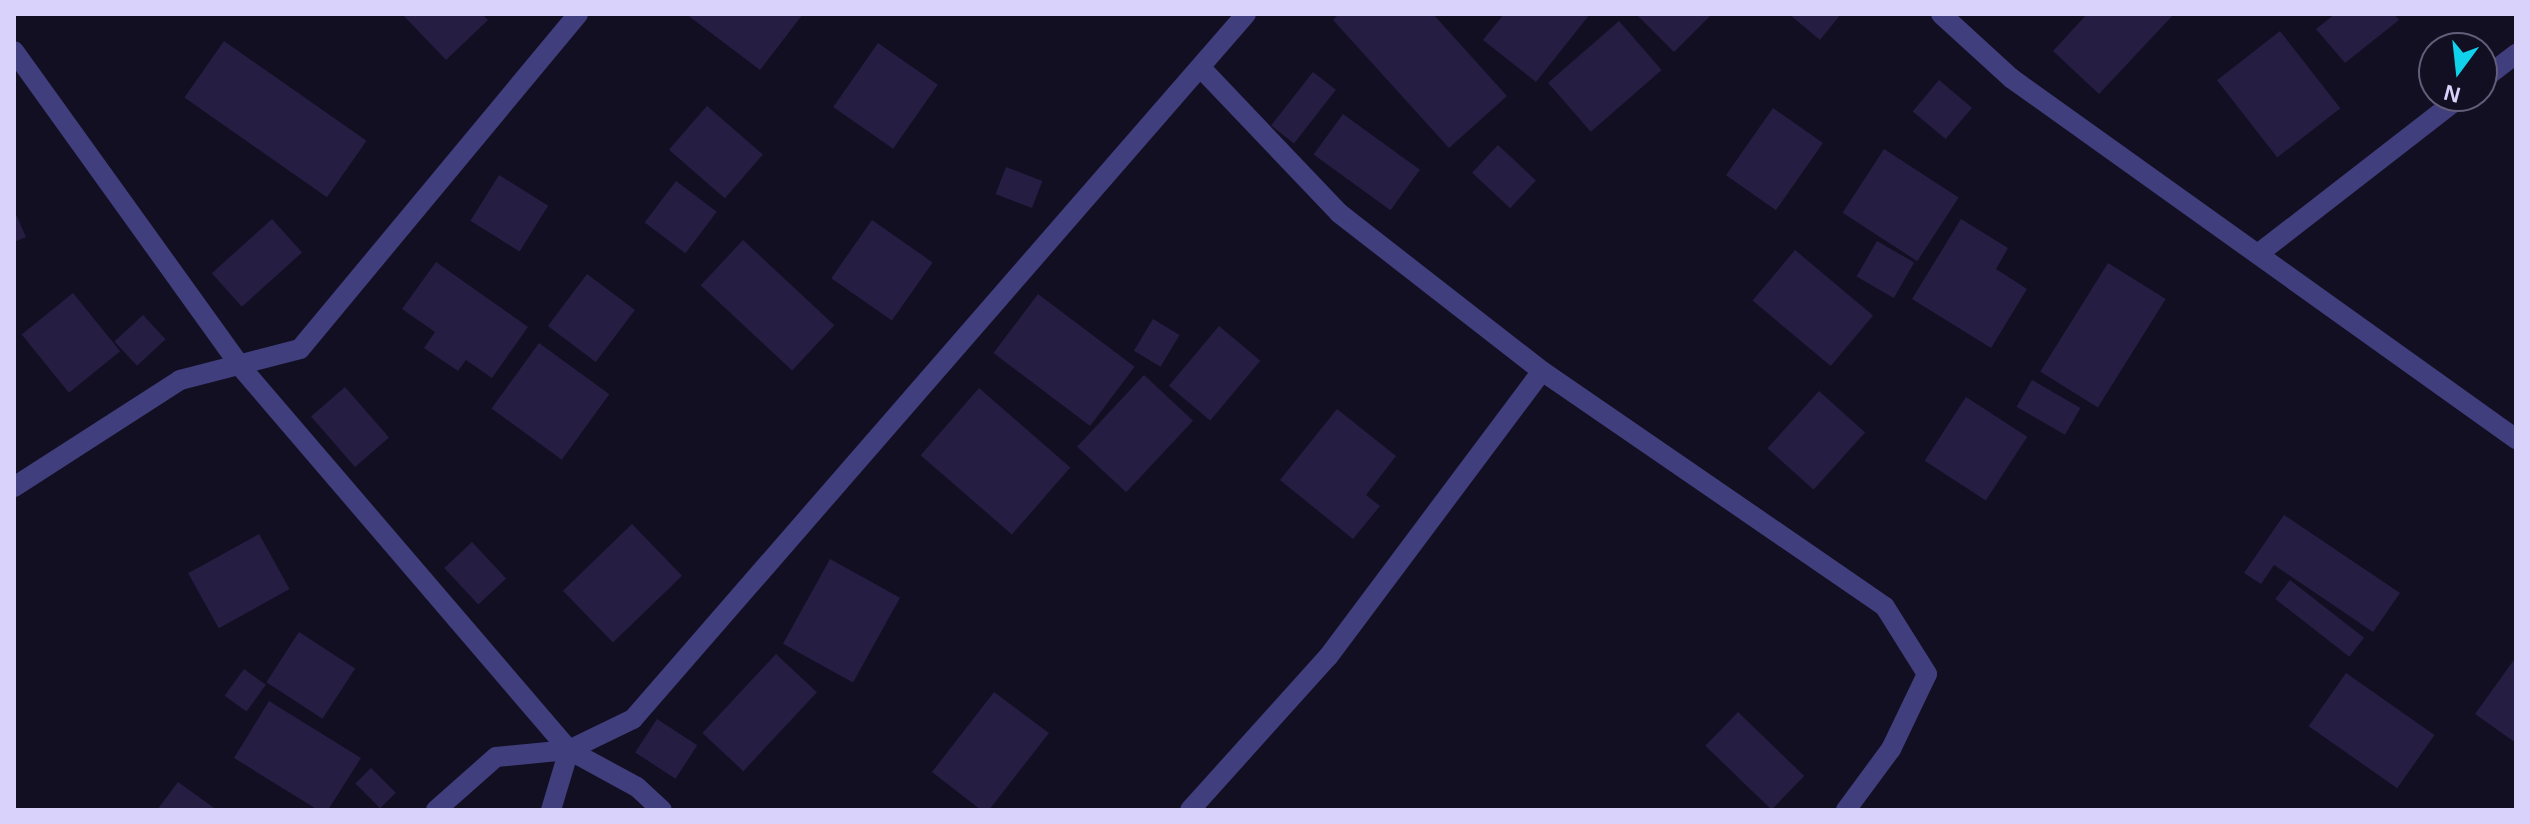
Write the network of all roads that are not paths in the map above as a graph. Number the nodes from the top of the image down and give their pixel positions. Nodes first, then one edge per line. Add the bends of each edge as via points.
1 (578, 14) edge
2 (1246, 14) edge
3 (1941, 14) edge
4 (14, 51) edge
5 (2516, 54) edge
6 (2498, 68) edge
7 (1202, 69) junction
8 (2441, 112) edge
9 (2258, 254) junction
10 (240, 366) junction
11 (1542, 371) junction
12 (2516, 439) edge
13 (14, 487) edge
14 (569, 750) junction
15 (436, 810) edge
16 (551, 810) edge
17 (662, 810) edge
18 (1190, 810) edge
19 (1846, 810) edge

1 - 10 street via 300,349
2 - 7 street
3 - 9 street via 2011,78
4 - 10 street
5 - 6 street
7 - 11 street via 1339,213
7 - 14 street via 633,719
8 - 9 street
9 - 12 street
10 - 13 street via 180,380
10 - 14 street
11 - 18 street via 1328,657
11 - 19 street via 1885,607 1927,674 1891,749
14 - 15 street via 496,757
14 - 16 street
14 - 17 street via 637,787

